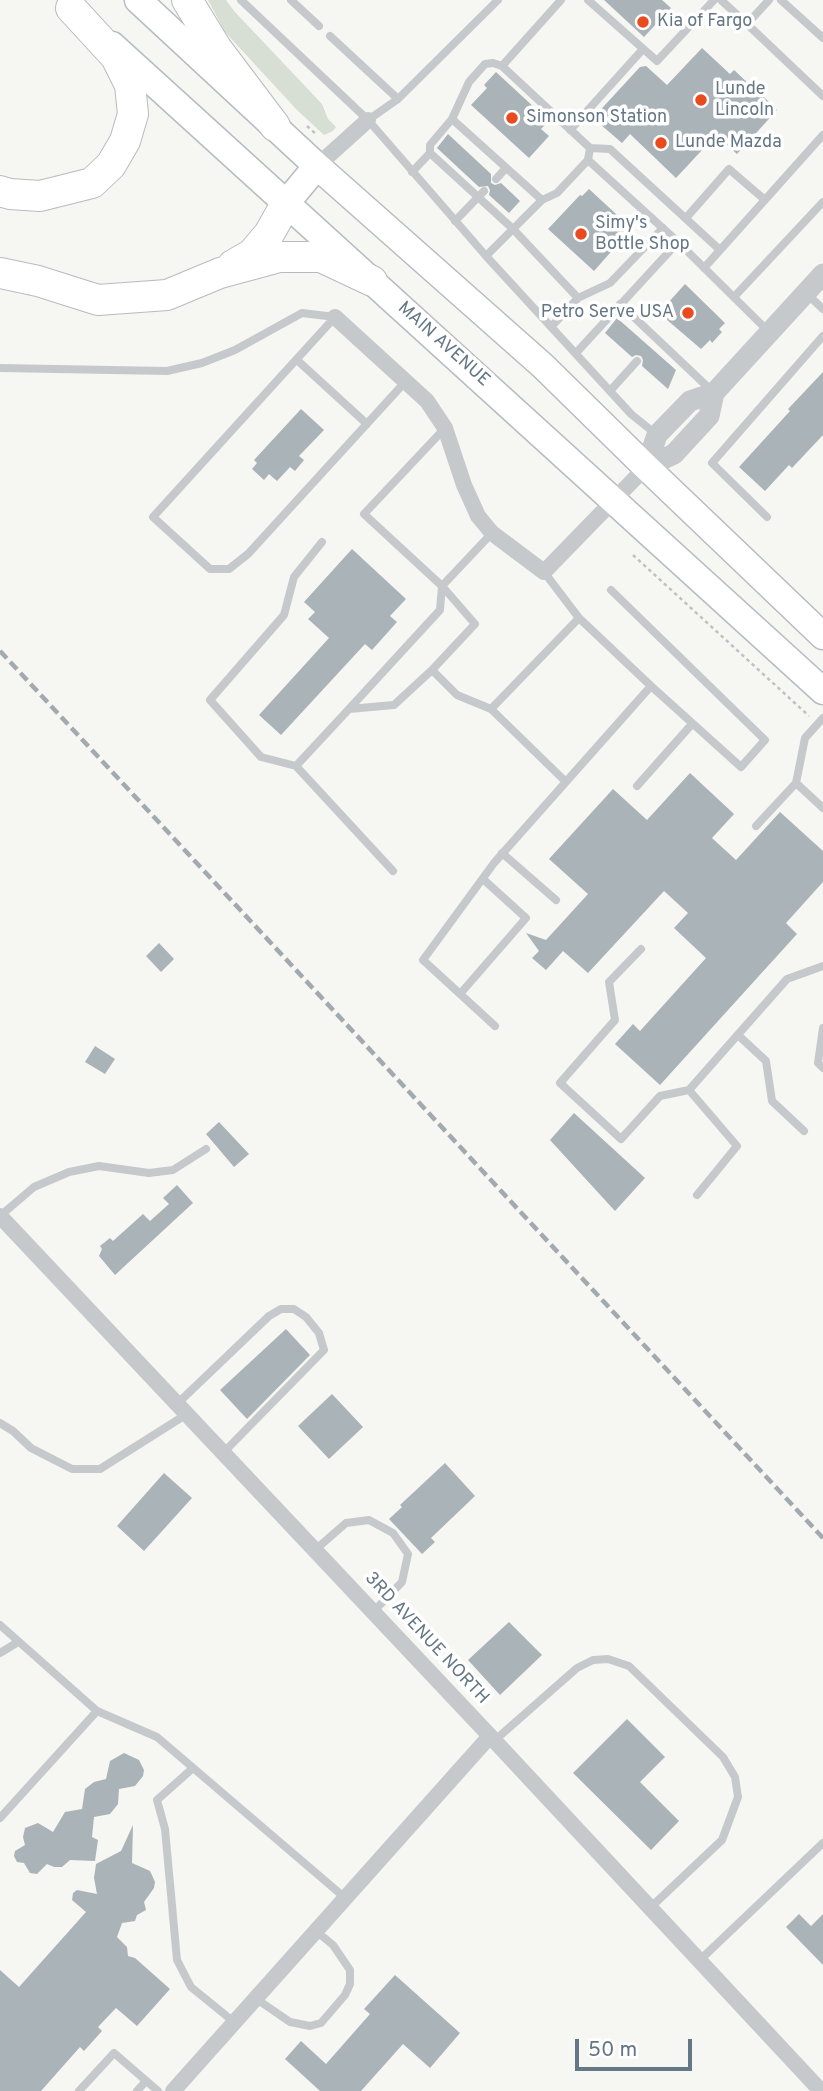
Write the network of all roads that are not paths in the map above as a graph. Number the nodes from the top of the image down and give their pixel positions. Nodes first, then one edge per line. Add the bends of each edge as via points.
1 (138, 0) edge
2 (187, 0) edge
3 (241, 0) edge
4 (291, 0) edge
5 (498, 0) edge
6 (561, 0) edge
7 (588, 0) edge
8 (714, 0) edge
9 (721, 0) edge
10 (769, 0) edge
11 (781, 0) edge
12 (66, 4) edge
13 (747, 24) junction
14 (319, 26) dead end
15 (330, 36) dead end
16 (823, 38) edge
17 (643, 49) junction
18 (502, 66) junction
19 (823, 96) edge
20 (398, 99) junction
21 (453, 119) junction
22 (368, 120) junction
23 (275, 126) junction
24 (570, 130) junction
25 (823, 135) edge
26 (590, 148) junction
27 (430, 153) junction
28 (588, 160) junction
29 (317, 166) junction
30 (505, 169) junction
31 (412, 172) junction
32 (496, 179) dead end
33 (0, 191) edge
34 (481, 194) junction
35 (541, 200) junction
36 (765, 200) junction
37 (287, 202) junction
38 (823, 202) edge
39 (686, 219) junction
40 (455, 221) junction
41 (663, 228) junction
42 (513, 229) junction
43 (678, 242) junction
44 (720, 250) junction
45 (486, 256) junction
46 (704, 268) junction
47 (220, 273) junction
48 (0, 274) edge
49 (823, 274) edge
50 (372, 281) junction
51 (806, 293) junction
52 (734, 297) junction
53 (578, 298) junction
54 (620, 304) junction
55 (823, 309) edge
56 (335, 317) junction
57 (551, 327) junction
58 (769, 332) junction
59 (823, 335) edge
60 (656, 338) junction
61 (650, 346) dead end
62 (576, 354) junction
63 (297, 360) junction
64 (637, 362) dead end
65 (0, 369) edge
66 (406, 382) junction
67 (610, 391) junction
68 (714, 393) junction
69 (367, 424) junction
70 (445, 428) junction
71 (657, 435) junction
72 (646, 467) junction
73 (613, 499) junction
74 (767, 517) dead end
75 (492, 533) junction
76 (323, 542) dead end
77 (544, 572) junction
78 (442, 586) junction
79 (611, 590) dead end
80 (579, 618) junction
81 (823, 636) edge
82 (432, 670) junction
83 (650, 686) junction
84 (823, 691) edge
85 (349, 709) junction
86 (491, 709) junction
87 (820, 721) edge
88 (692, 724) junction
89 (296, 766) junction
90 (565, 781) junction
91 (796, 783) junction
92 (637, 786) dead end
93 (823, 808) edge
94 (756, 826) dead end
95 (502, 853) junction
96 (393, 871) dead end
97 (483, 879) junction
98 (556, 900) dead end
99 (641, 949) dead end
100 (823, 966) edge
101 (460, 994) junction
102 (495, 1026) dead end
103 (823, 1028) edge
104 (737, 1035) junction
105 (823, 1068) edge
106 (689, 1090) junction
107 (804, 1131) dead end
108 (206, 1149) dead end
109 (696, 1195) dead end
110 (0, 1216) edge
111 (182, 1409) junction
112 (0, 1423) edge
113 (223, 1453) junction
114 (315, 1550) junction
115 (373, 1612) junction
116 (0, 1625) edge
117 (19, 1642) junction
118 (0, 1653) edge
119 (97, 1711) junction
120 (492, 1738) junction
121 (193, 1768) junction
122 (0, 1818) edge
123 (823, 1843) edge
124 (344, 1897) junction
125 (650, 1908) junction
126 (315, 1930) junction
127 (700, 1960) junction
128 (255, 1998) junction
129 (234, 2022) junction
130 (146, 2081) junction
131 (79, 2091) edge
132 (137, 2091) edge
133 (158, 2091) edge
134 (173, 2091) edge
135 (821, 2091) edge

1 - 23 main road
2 - 23 highway
3 - 22 lane
4 - 14 lane
5 - 20 lane
6 - 18 lane
7 - 17 lane
8 - 17 lane via 657,61
9 - 13 lane
10 - 13 lane
11 - 16 lane
12 - 33 highway via 116,57 130,85 133,114 125,141 92,183 40,196
12 - 37 main road, MAIN AVENUE
13 - 19 lane
15 - 20 lane
17 - 24 lane
18 - 21 lane via 485,64 469,82
18 - 24 lane
20 - 22 lane
21 - 27 lane via 430,145
21 - 30 lane
22 - 29 street
22 - 31 lane
23 - 29 main road
24 - 26 lane
25 - 36 lane
26 - 28 lane
26 - 39 lane via 610,149
27 - 31 lane
27 - 34 lane
28 - 35 lane via 557,193
28 - 41 lane
29 - 37 main road
29 - 72 main road via 543,366
30 - 32 lane
30 - 35 lane
31 - 40 lane
34 - 40 lane
34 - 42 lane
35 - 42 lane
36 - 39 lane via 729,169
36 - 44 lane
37 - 47 highway via 252,254
37 - 50 main road, MAIN AVENUE
38 - 52 lane
39 - 44 lane
40 - 45 lane
41 - 43 lane
41 - 53 lane via 610,283
42 - 45 lane
42 - 53 lane
43 - 46 lane
43 - 54 lane
44 - 46 lane
45 - 57 lane
46 - 52 lane
47 - 48 highway via 167,295 98,300
47 - 50 highway via 279,257 321,257
49 - 51 street
50 - 73 main road, MAIN AVENUE
51 - 55 lane
51 - 58 street
52 - 58 lane
53 - 57 lane
54 - 60 lane
54 - 62 lane
56 - 63 lane
56 - 65 lane via 302,313 235,350 167,370
56 - 66 street
57 - 62 lane
58 - 68 street
59 - 74 lane via 712,463
60 - 61 lane
60 - 68 lane
62 - 67 lane
63 - 69 lane
63 - 69 lane via 153,517 210,569 229,569
64 - 67 lane
66 - 69 lane
66 - 70 street via 427,401
67 - 71 lane
68 - 71 street via 690,401
68 - 72 street via 709,416 674,454
70 - 75 street via 464,485 478,516
70 - 78 lane via 364,514
71 - 72 street
72 - 73 street
72 - 81 main road
73 - 77 street
73 - 84 main road, MAIN AVENUE
75 - 77 street
75 - 78 lane
76 - 89 lane via 294,577 284,615 210,700 261,757
77 - 80 lane
78 - 82 lane via 475,624
78 - 85 lane via 440,610
79 - 88 lane via 765,740 741,767
80 - 83 lane
80 - 86 lane
82 - 85 lane via 394,705
82 - 86 lane via 457,695
83 - 88 lane
83 - 90 lane
85 - 89 lane
86 - 90 lane
87 - 91 lane via 805,738
88 - 92 lane
89 - 96 lane
90 - 95 lane
91 - 93 lane
91 - 94 lane
95 - 97 lane
95 - 98 lane
97 - 101 lane via 423,960
97 - 101 lane via 526,918
99 - 106 lane via 609,982 615,1020 560,1083 621,1139 660,1096
100 - 104 lane via 787,979
101 - 102 lane
103 - 105 lane via 818,1063
104 - 106 lane
104 - 107 lane via 765,1061 772,1101
106 - 109 lane via 737,1146
108 - 110 lane via 173,1170 149,1173 99,1166 69,1172 34,1187
110 - 111 street, 3RD AVENUE NORTH
111 - 112 lane via 100,1468 72,1469 31,1448
111 - 113 street, 3RD AVENUE NORTH
111 - 113 lane via 269,1316 281,1309 294,1309 306,1317 320,1333 324,1350
113 - 114 street, 3RD AVENUE NORTH
114 - 115 street, 3RD AVENUE NORTH
114 - 115 lane via 346,1523 369,1520 393,1533 408,1555 402,1582
115 - 120 street, 3RD AVENUE NORTH
116 - 117 lane
117 - 118 lane
117 - 119 lane
119 - 121 lane via 157,1737
119 - 122 lane
120 - 124 street
120 - 125 street, 3RD AVENUE NORTH
120 - 125 lane via 577,1668 608,1659 629,1666 723,1757 735,1777 738,1797 722,1840
121 - 124 lane
121 - 129 lane via 157,1800 177,1960 191,1987
123 - 127 lane
124 - 126 street
125 - 127 street, 3RD AVENUE NORTH
126 - 128 street
126 - 128 lane via 333,1945 350,1970 345,1995 321,2023 290,2022
127 - 135 street, 3RD AVENUE NORTH
128 - 129 street
129 - 134 street
130 - 131 lane via 114,2053
130 - 132 lane
130 - 133 lane

